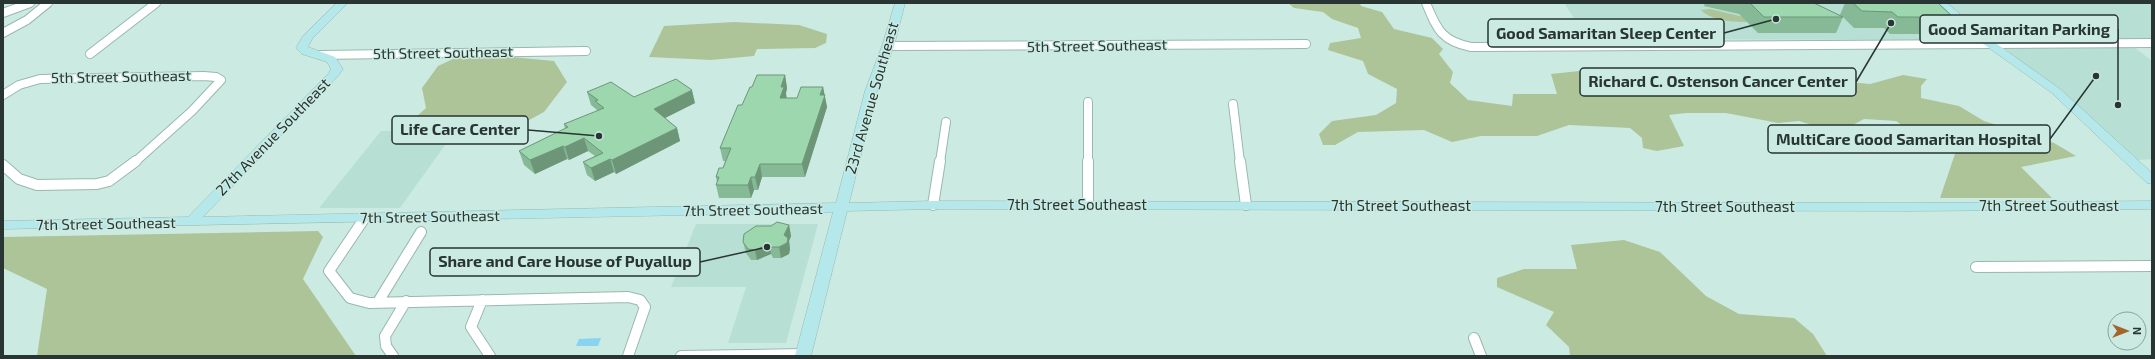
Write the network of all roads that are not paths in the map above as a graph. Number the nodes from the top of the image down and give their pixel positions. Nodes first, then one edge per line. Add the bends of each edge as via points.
1 (30, 3) edge
2 (48, 3) edge
3 (156, 3) edge
4 (343, 3) edge
5 (900, 3) edge
6 (1426, 3) edge
7 (1940, 3) edge
8 (3, 13) edge
9 (3, 33) edge
10 (2152, 43) edge
11 (1306, 44) dead end
12 (1990, 44) junction
13 (888, 46) junction
14 (586, 50) dead end
15 (90, 54) dead end
16 (320, 55) junction
17 (3, 94) edge
18 (1088, 102) dead end
19 (1233, 104) dead end
20 (946, 122) dead end
21 (3, 165) edge
22 (2152, 180) edge
23 (933, 205) junction
24 (1088, 205) junction
25 (1246, 205) junction
26 (2152, 205) edge
27 (841, 208) junction
28 (364, 219) junction
29 (191, 222) junction
30 (3, 225) edge
31 (421, 232) dead end
32 (2152, 266) edge
33 (1976, 267) dead end
34 (482, 300) junction
35 (406, 301) junction
36 (378, 302) junction
37 (1474, 338) dead end
38 (803, 355) edge
39 (393, 356) edge
40 (490, 356) edge
41 (628, 356) edge
42 (681, 356) edge
43 (1481, 356) edge

1 - 8 street
2 - 9 street via 27,20
3 - 15 street
4 - 16 street, 5th Street Southeast via 307,38 302,48 311,54
5 - 13 street, 23rd Avenue Southeast
6 - 12 street via 1442,36 1452,42 1471,47
7 - 12 street
10 - 12 street
11 - 13 street, 5th Street Southeast
12 - 22 street via 2066,100
13 - 27 street, 23rd Avenue Southeast via 871,91
14 - 16 street, 5th Street Southeast
16 - 29 street, 27th Avenue Southeast via 336,64 337,69 333,75
17 - 21 street, 5th Street Southeast via 23,83 46,78 204,76 219,78 221,81 122,173 109,181 93,185 37,184 19,179
18 - 24 street
19 - 25 street
20 - 23 street
23 - 24 street, 7th Street Southeast
23 - 27 street, 7th Street Southeast
24 - 25 street, 7th Street Southeast
25 - 26 street, 7th Street Southeast via 1910,208
27 - 28 street, 7th Street Southeast
27 - 38 street, 23rd Avenue Southeast
28 - 29 street, 7th Street Southeast
28 - 36 street via 329,271 350,298 369,303
29 - 30 street, 7th Street Southeast
31 - 36 street
32 - 33 street
34 - 35 street
34 - 40 street via 471,327
34 - 41 street via 628,297 640,300 645,307
35 - 36 street
35 - 39 street via 385,336 386,346
37 - 43 street
38 - 42 street

